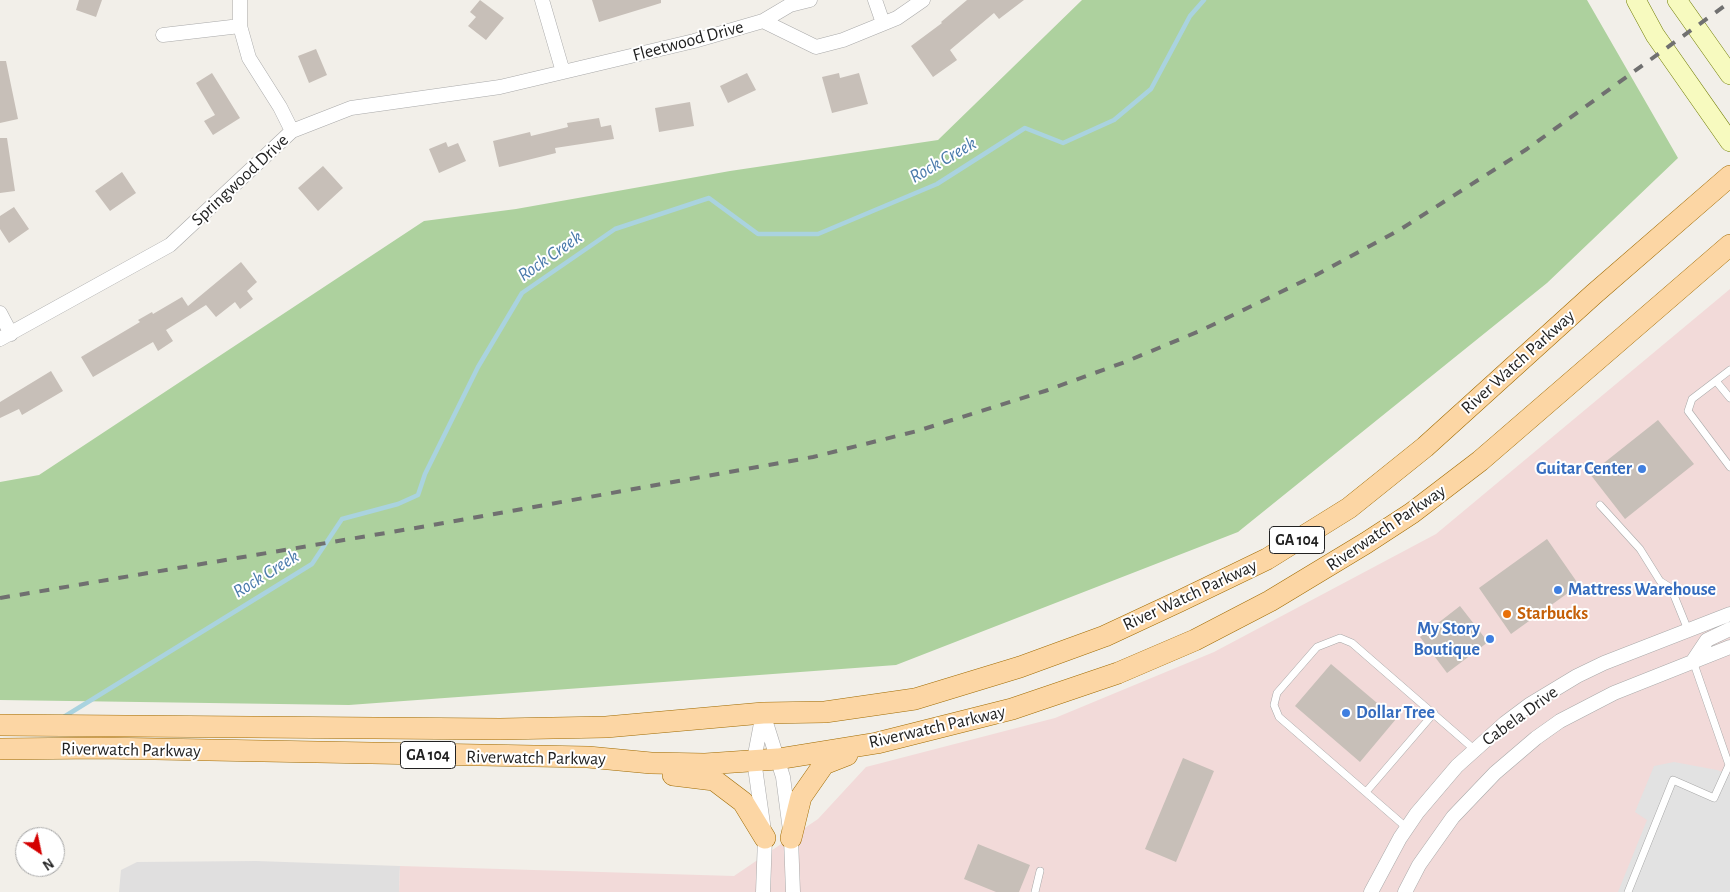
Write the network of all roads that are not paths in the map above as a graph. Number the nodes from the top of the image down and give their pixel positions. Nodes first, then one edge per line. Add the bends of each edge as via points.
1 (240, 0) edge
2 (542, 0) edge
3 (810, 0) edge
4 (875, 0) edge
5 (923, 0) edge
6 (1636, 0) edge
7 (1677, 0) edge
8 (763, 21) junction
9 (883, 23) junction
10 (240, 26) junction
11 (163, 35) dead end
12 (563, 72) junction
13 (1730, 75) edge
14 (292, 132) junction
15 (1730, 142) edge
16 (1730, 176) edge
17 (1730, 245) edge
18 (1730, 254) edge
19 (1700, 271) junction
20 (0, 313) edge
21 (5, 337) edge
22 (1730, 370) edge
23 (1716, 380) junction
24 (1730, 398) edge
25 (1730, 467) edge
26 (1600, 505) dead end
27 (1730, 614) edge
28 (1730, 629) edge
29 (1688, 630) junction
30 (1730, 647) edge
31 (1694, 662) junction
32 (764, 713) junction
33 (1434, 714) junction
34 (0, 725) edge
35 (877, 743) junction
36 (0, 749) edge
37 (1475, 750) junction
38 (489, 757) junction
39 (778, 759) junction
40 (754, 760) junction
41 (1729, 765) edge
42 (1366, 792) junction
43 (1407, 828) junction
44 (765, 838) junction
45 (791, 838) junction
46 (1040, 871) dead end
47 (763, 892) edge
48 (793, 892) edge
49 (1035, 892) edge
50 (1371, 892) edge
51 (1405, 892) edge
52 (1628, 892) edge

1 - 10 street
2 - 12 street
3 - 8 street, Fleetwood Drive via 790,5
4 - 9 street
5 - 9 street via 897,18
6 - 15 main road via 1655,35
7 - 13 main road
8 - 9 street via 816,47 843,40
8 - 12 street, Fleetwood Drive
10 - 11 street
10 - 14 street via 249,58
12 - 14 street, Springwood Drive via 500,87 352,108
14 - 21 street, Springwood Drive via 170,245
16 - 32 main road, River Watch Parkway / GA 104 via 1425,447 1349,508 1268,559 1105,636 1020,667 915,699 825,712
17 - 19 main road, Riverwatch Parkway / GA 104
18 - 19 main road
19 - 35 main road, Riverwatch Parkway / GA 104 via 1458,478 1366,543 1278,597 1195,640 1091,683 984,717
20 - 21 street
22 - 23 lane
23 - 24 lane
23 - 25 lane via 1692,399 1688,412
26 - 29 lane via 1640,549 1660,581 1671,588
27 - 29 street, Cabela Drive
28 - 31 street via 1707,640
29 - 37 street, Cabela Drive via 1577,676 1529,706
30 - 31 street, Cabela Drive
31 - 41 lane
31 - 51 street, Cabela Drive via 1586,707 1560,721 1513,756 1453,817 1419,865
32 - 34 main road, Riverwatch Parkway / GA 104 via 606,727 490,729
32 - 39 street
32 - 40 street
33 - 37 lane
33 - 42 lane
33 - 42 lane via 1352,643 1340,638 1317,646 1277,693 1274,705 1279,717
35 - 39 main road, Riverwatch Parkway / GA 104
35 - 45 main road via 824,764 801,797
36 - 38 main road, Riverwatch Parkway / GA 104 via 101,748
37 - 43 street, Cabela Drive via 1437,789
38 - 40 main road, Riverwatch Parkway / GA 104 via 588,757 705,764
38 - 44 main road via 560,770 714,780 743,802
39 - 40 main road, Riverwatch Parkway / GA 104
39 - 45 street
40 - 44 street
41 - 52 lane via 1714,798 1673,780
42 - 43 lane
43 - 50 street, Cabela Drive
44 - 47 street
45 - 48 street
46 - 49 lane

